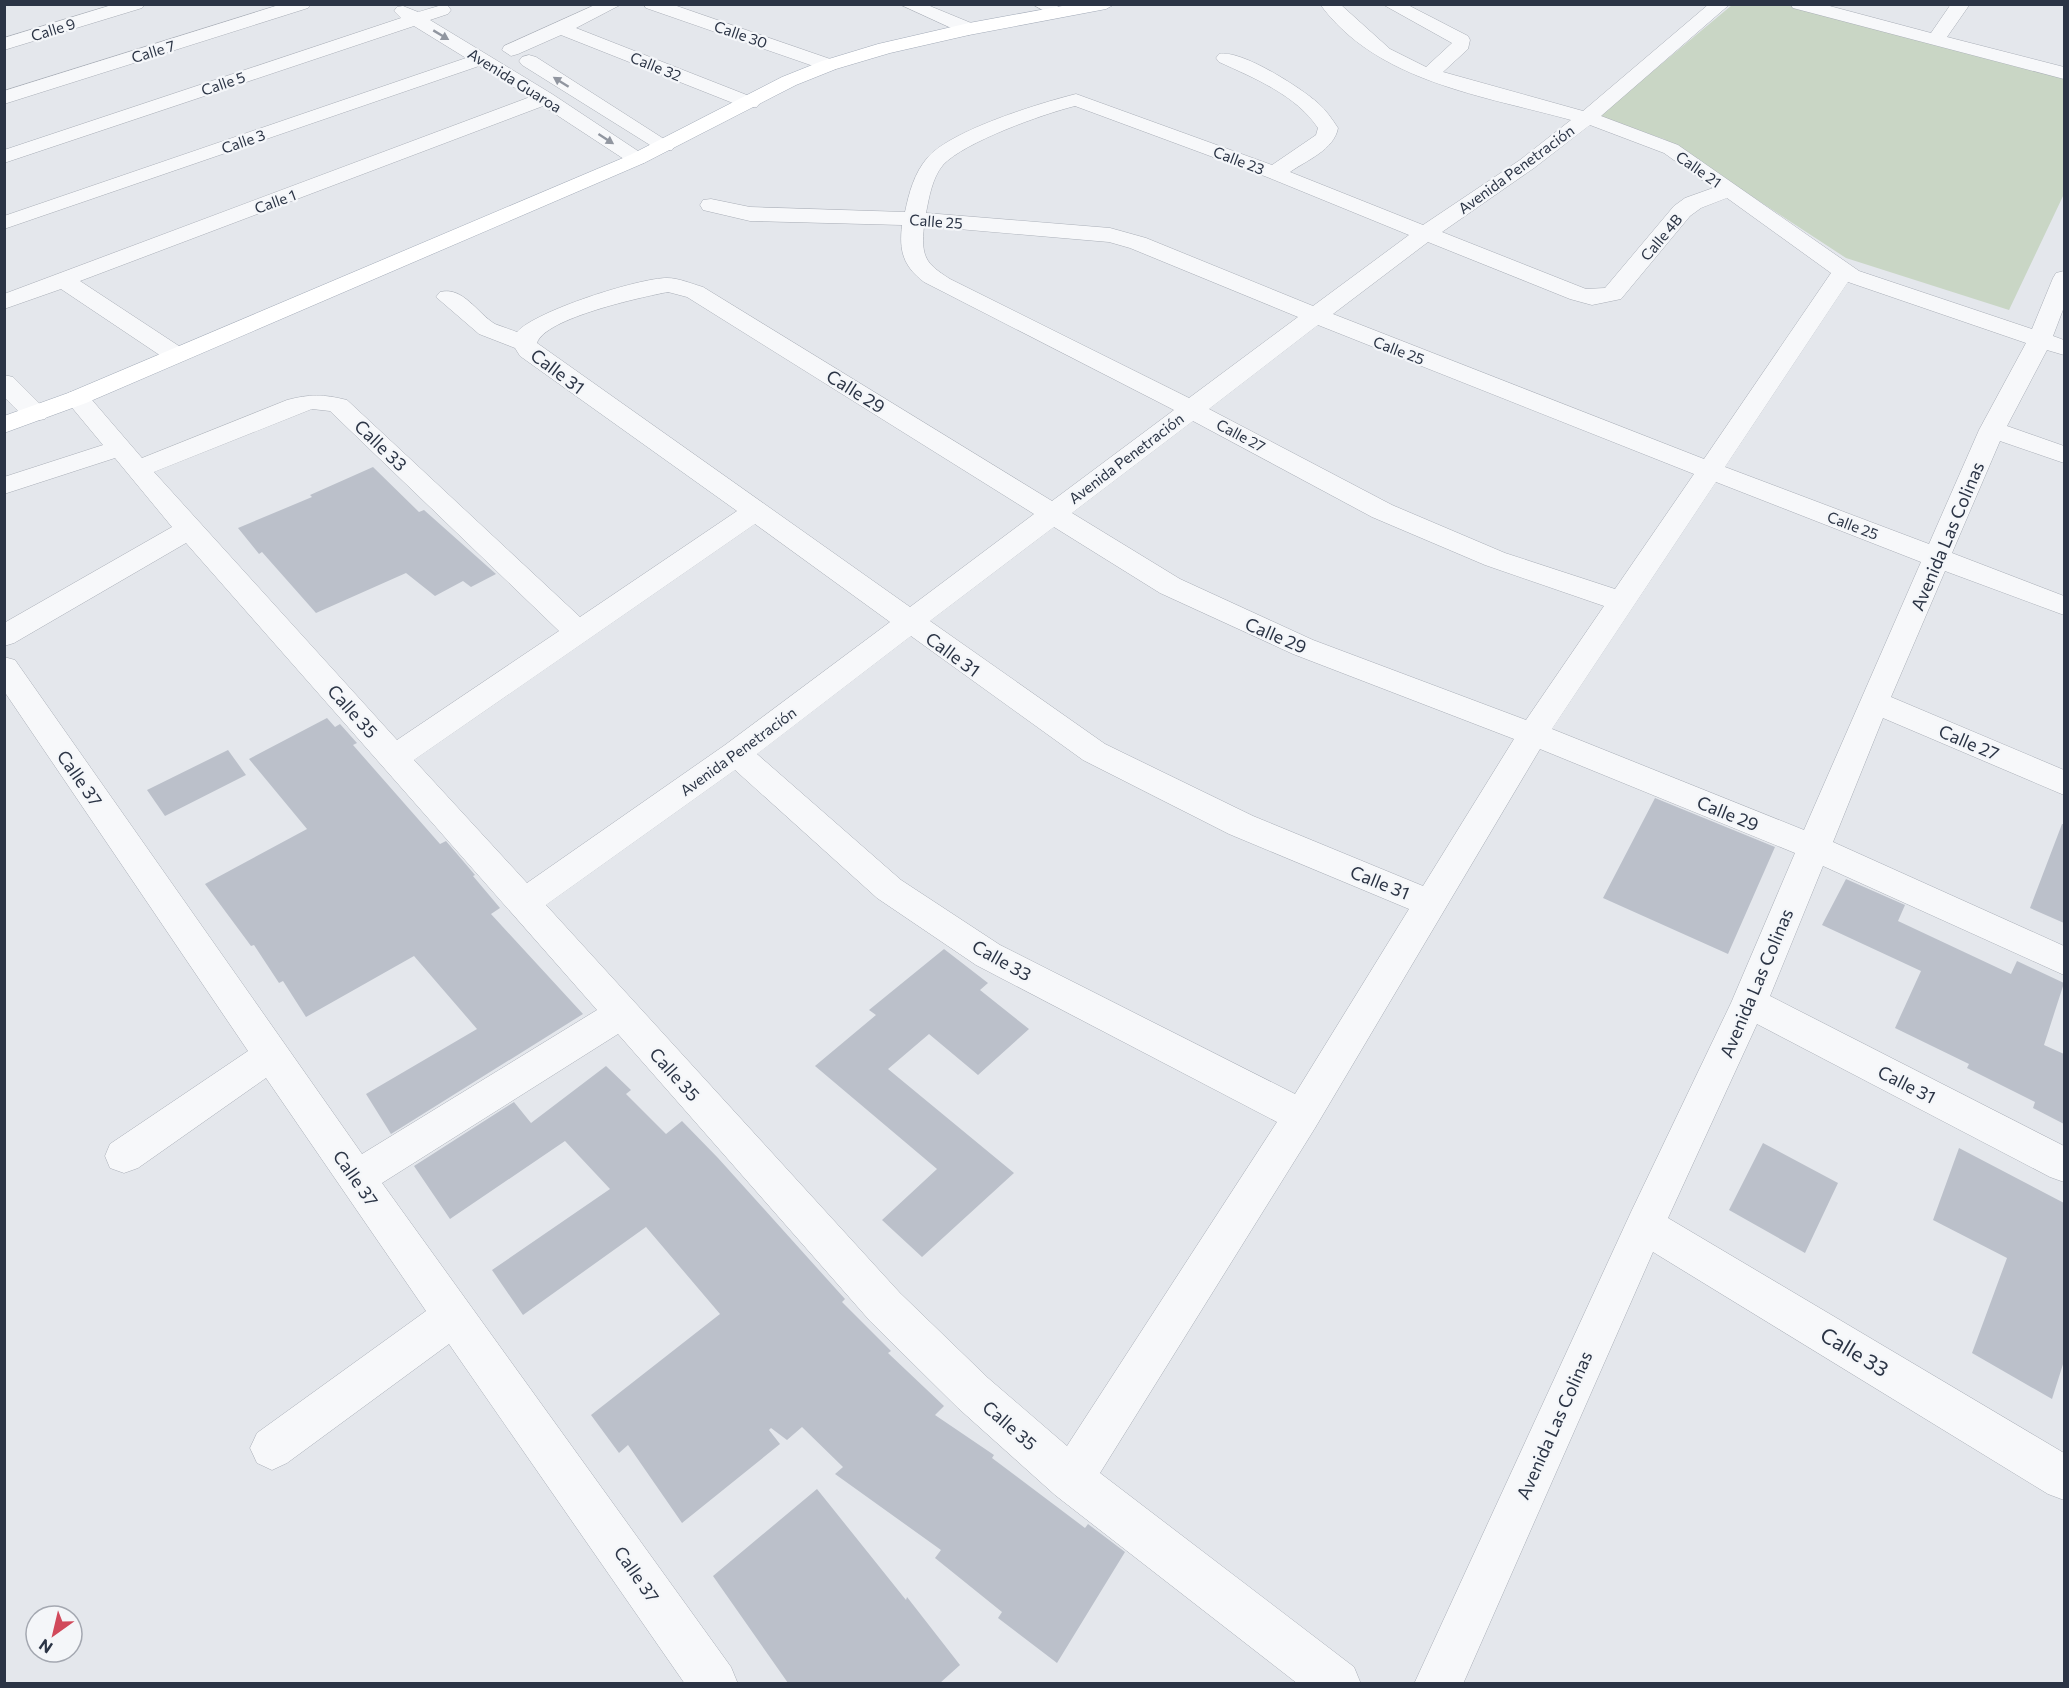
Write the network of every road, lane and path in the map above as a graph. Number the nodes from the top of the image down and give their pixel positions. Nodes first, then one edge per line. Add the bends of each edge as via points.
1 (136, 4) edge
2 (302, 4) edge
3 (391, 4) edge
4 (614, 4) edge
5 (652, 4) edge
6 (908, 4) edge
7 (1106, 4) edge
8 (1329, 4) edge
9 (1391, 4) edge
10 (1720, 4) edge
11 (1799, 4) edge
12 (1960, 4) edge
13 (438, 7) edge
14 (1048, 8) edge
15 (416, 19) junction
16 (462, 22) dead end
17 (563, 28) junction
18 (969, 29) junction
19 (491, 39) dead end
20 (1935, 40) junction
21 (4, 44) edge
22 (511, 50) junction
23 (1226, 58) dead end
24 (481, 59) junction
25 (829, 65) junction
26 (2064, 73) edge
27 (1429, 74) junction
28 (4, 98) edge
29 (545, 98) junction
30 (750, 103) junction
31 (1586, 118) junction
32 (665, 146) junction
33 (4, 157) edge
34 (637, 159) junction
35 (1274, 173) junction
36 (1729, 190) junction
37 (711, 204) dead end
38 (914, 219) junction
39 (4, 223) edge
40 (1424, 234) junction
41 (1843, 272) junction
42 (2064, 278) edge
43 (63, 280) junction
44 (448, 297) dead end
45 (1603, 298) joint
46 (4, 302) edge
47 (1315, 317) junction
48 (527, 338) junction
49 (2052, 344) edge
50 (176, 356) junction
51 (4, 382) edge
52 (77, 398) junction
53 (1191, 409) junction
54 (36, 414) junction
55 (4, 424) edge
56 (1992, 430) junction
57 (2064, 455) edge
58 (129, 459) junction
59 (1710, 471) junction
60 (4, 486) edge
61 (754, 512) junction
62 (1053, 513) junction
63 (189, 529) junction
64 (1938, 558) junction
65 (1620, 601) junction
66 (2064, 606) edge
67 (908, 621) junction
68 (579, 633) junction
69 (4, 636) edge
70 (9, 684) edge
71 (1874, 702) junction
72 (1533, 734) junction
73 (736, 753) junction
74 (395, 757) junction
75 (2064, 783) edge
76 (1813, 847) junction
77 (524, 903) junction
78 (1429, 903) junction
79 (2064, 961) edge
80 (1749, 1003) junction
81 (621, 1014) junction
82 (271, 1054) junction
83 (1302, 1116) junction
84 (124, 1156) dead end
85 (2064, 1165) edge
86 (356, 1179) junction
87 (1645, 1225) junction
88 (454, 1316) junction
89 (272, 1448) dead end
90 (2064, 1478) edge
91 (1071, 1479) junction
92 (698, 1677) edge
93 (1337, 1683) edge
94 (1438, 1683) edge

1 - 21 street, Calle 9
2 - 28 street, Calle 7
3 - 15 street, Avenida Guaroa
4 - 17 street
5 - 25 street, Calle 30
6 - 18 street
7 - 14 main road
8 - 27 street, Calle 21 via 1383,52
9 - 27 street via 1461,40 1461,45
10 - 31 street, Avenida Penetración
11 - 20 street
12 - 20 street
13 - 15 street, Calle 5
13 - 16 street, Avenida Guaroa
14 - 18 main road
15 -> 24 street, Avenida Guaroa
15 - 33 street, Calle 5
17 - 22 street
17 - 30 street, Calle 32
18 - 25 main road
19 - 22 street, Avenida Guaroa
20 - 26 street
32 -> 22 street, Avenida Guaroa
23 - 35 street via 1299,99 1328,128 1323,141
24 - 29 street, Avenida Guaroa
24 - 39 street, Calle 3
25 - 30 main road
27 - 31 street, Calle 21
29 -> 34 street, Avenida Guaroa
29 - 43 street, Calle 1
30 - 32 main road
31 - 36 street, Calle 21 via 1665,146
31 - 40 street, Avenida Penetración via 1527,164
32 - 34 main road
34 - 50 main road
35 - 38 street, Calle 23 via 1088,103 1065,102 944,153 934,162 921,188
35 - 40 street, Calle 23
36 - 41 street, Calle 21
36 - 45 street, Calle 4B via 1693,203 1682,212 1613,294
37 - 38 street, Calle 25 via 758,214
38 - 47 street, Calle 25 via 1110,235
38 - 53 street, Calle 27 via 910,252 915,265 927,274
40 - 45 street, Calle 23 via 1578,294
40 - 47 street, Avenida Penetración
41 - 49 street, Calle 21 via 1871,285
41 - 59 street
42 - 49 street, Avenida Las Colinas
43 - 46 street, Calle 1
43 - 50 street
44 - 48 street via 487,328
47 - 53 street, Avenida Penetración
47 - 59 street, Calle 25
48 - 61 street, Calle 31 via 529,351
48 - 62 street, Calle 29 via 547,321 625,293 650,286 683,287
49 - 56 street, Avenida Las Colinas
50 - 52 main road
51 - 54 street
52 - 54 main road
52 - 58 street, Calle 35
53 - 62 street, Avenida Penetración
53 - 65 street, Calle 27 via 1382,511 1495,559
54 - 55 main road
56 - 57 street
56 - 64 street, Avenida Las Colinas
58 - 60 street, Calle 33
58 - 63 street, Calle 35
58 - 68 street, Calle 33 via 296,405 312,401 338,405
59 - 64 street, Calle 25
59 - 65 street
61 - 67 street, Calle 31
61 - 68 street
62 - 67 street, Avenida Penetración
62 - 72 street, Calle 29 via 1170,586 1236,618
63 - 69 street
63 - 74 street, Calle 35
64 - 66 street, Calle 25
64 - 71 street, Avenida Las Colinas
65 - 72 street
67 - 73 street, Avenida Penetración
67 - 78 street, Calle 31 via 1094,752 1240,825
68 - 74 street
70 - 82 street, Calle 37
71 - 75 street, Calle 27
71 - 76 street, Avenida Las Colinas
72 - 76 street, Calle 29
72 - 78 street
73 - 77 street, Avenida Penetración
73 - 83 street, Calle 33 via 889,889 988,955
74 - 77 street, Calle 35
76 - 79 street, Calle 29
76 - 80 street, Avenida Las Colinas
77 - 81 street, Calle 35
78 - 83 street
80 - 85 street, Calle 31
80 - 87 street, Avenida Las Colinas
81 - 86 street
81 - 91 street, Calle 35 via 885,1307
82 - 84 street
82 - 86 street, Calle 37
83 - 91 street
86 - 88 street, Calle 37
87 - 90 street, Calle 33
87 - 94 street, Avenida Las Colinas
88 - 89 street
88 - 92 street, Calle 37
91 - 93 street, Calle 35

